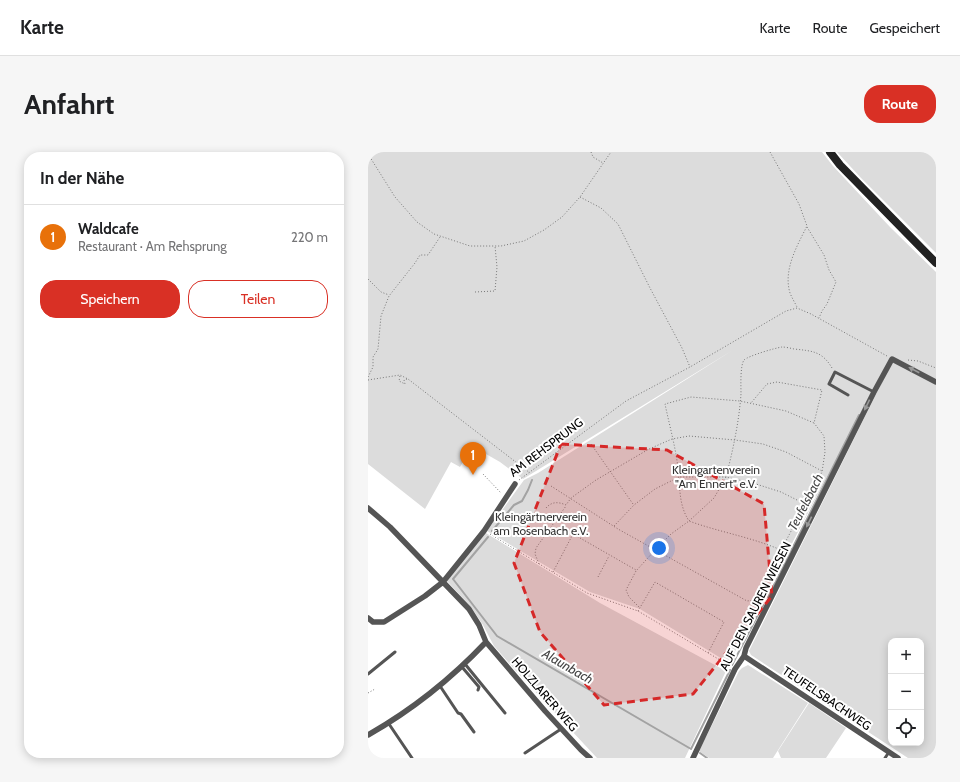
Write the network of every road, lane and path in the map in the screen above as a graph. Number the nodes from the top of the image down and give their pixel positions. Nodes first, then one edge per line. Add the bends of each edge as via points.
1 (591, 152) edge
2 (611, 152) edge
3 (770, 152) edge
4 (830, 152) edge
5 (368, 154) edge
6 (604, 164) junction
7 (580, 197) junction
8 (806, 226) junction
9 (441, 236) junction
10 (495, 246) junction
11 (936, 263) edge
12 (368, 280) edge
13 (475, 292) dead end
14 (389, 296) junction
15 (798, 308) junction
16 (819, 318) junction
17 (892, 359) junction
18 (905, 360) dead end
19 (690, 368) junction
20 (936, 368) edge
21 (835, 372) junction
22 (400, 375) junction
23 (368, 377) edge
24 (408, 379) junction
25 (368, 380) edge
26 (936, 382) edge
27 (874, 392) junction
28 (848, 395) dead end
29 (740, 401) junction
30 (751, 403) junction
31 (814, 423) junction
32 (672, 439) junction
33 (735, 440) junction
34 (591, 444) dead end
35 (610, 472) junction
36 (822, 472) junction
37 (530, 473) junction
38 (483, 474) dead end
39 (680, 477) junction
40 (726, 478) junction
41 (515, 484) joint
42 (551, 486) dead end
43 (505, 498) junction
44 (571, 498) junction
45 (805, 504) junction
46 (566, 505) junction
47 (634, 505) junction
48 (368, 508) edge
49 (546, 508) dead end
50 (689, 521) junction
51 (614, 526) junction
52 (484, 530) junction
53 (656, 549) junction
54 (782, 550) junction
55 (610, 555) junction
56 (539, 564) junction
57 (636, 571) junction
58 (553, 573) junction
59 (598, 577) dead end
60 (443, 582) junction
61 (639, 607) junction
62 (638, 611) junction
63 (368, 618) edge
64 (486, 642) junction
65 (395, 652) dead end
66 (708, 653) junction
67 (744, 656) junction
68 (464, 666) junction
69 (735, 669) junction
70 (368, 674) edge
71 (440, 686) junction
72 (375, 689) dead end
73 (478, 690) dead end
74 (368, 693) edge
75 (505, 713) dead end
76 (389, 724) junction
77 (561, 729) junction
78 (474, 732) dead end
79 (368, 736) edge
80 (889, 752) junction
81 (368, 753) edge
82 (524, 753) dead end
83 (370, 758) edge
84 (412, 758) edge
85 (590, 758) edge
86 (693, 758) edge
87 (885, 758) edge
88 (898, 758) edge

1 - 6 path via 593,157
2 - 6 path
3 - 8 path via 799,204
4 - 11 street
5 - 9 path via 396,197 417,222
6 - 7 path
7 - 10 path via 562,217 544,230 524,241
7 - 19 path via 601,208 618,224
8 - 15 path via 791,263 789,277 790,293
8 - 16 path via 824,255 836,282
9 - 10 path via 470,246
9 - 14 path via 428,255 420,255
10 - 13 path via 495,291
12 - 14 path
14 - 23 path via 381,316 374,367
15 - 16 path
15 - 19 path, AM REHSPRUNG via 786,311
16 - 17 path
26 -> 17 street
17 - 27 street, AUF DEN SAUREN WIESEN
18 - 20 path via 918,361
19 - 37 path, AM REHSPRUNG via 626,401
21 - 27 lane
21 - 28 lane via 829,384
21 - 29 path via 827,358 819,354 780,347 744,361
22 - 24 path
22 - 24 path via 399,381 405,384 404,380
22 - 25 path
24 - 37 path
27 -> 67 street, AUF DEN SAUREN WIESEN
29 - 30 path
29 - 32 path via 691,397 665,404
29 - 33 path
30 - 31 path via 786,411
30 - 31 path via 767,384 777,382 822,390
31 - 36 path via 824,436
32 - 33 path via 689,436
32 - 35 path
32 - 39 path via 678,456
33 - 36 path via 763,444 786,452
33 - 40 path
34 - 35 path
35 - 44 path
35 - 47 path
36 - 45 path
37 - 41 path, AM REHSPRUNG
38 - 43 path
39 - 40 path
39 - 47 path via 655,489
39 - 50 path via 680,501
40 - 45 path via 781,492
40 - 50 path via 714,498
41 - 43 street, AM REHSPRUNG
42 - 44 path
43 - 52 street, AM REHSPRUNG
44 - 46 path
44 - 51 path
45 - 54 path
46 - 49 path via 560,502 552,503
46 - 56 path via 536,548 535,554
47 - 51 path
48 - 60 street
50 - 53 path
50 - 54 path
51 - 53 path
52 - 56 path
52 - 60 street, AM REHSPRUNG
53 - 54 path via 747,601 755,600
53 - 57 path
55 - 57 path
55 - 58 path via 573,534
55 - 59 path
56 - 58 path
57 - 61 path via 626,590 628,597
58 - 62 path via 587,593
60 - 63 street, AM REHSPRUNG via 384,622 373,622
60 - 64 street via 469,609
61 - 62 path
61 - 66 path via 654,582 724,622
62 - 66 path
64 - 68 street
64 - 77 street, HOLZLARER WEG
65 - 70 lane
66 - 69 path
67 - 69 street, AUF DEN SAUREN WIESEN
67 - 80 street, TEUFELSBACHWEG
68 - 71 street
68 - 73 lane
68 - 75 lane
69 - 86 street, AUF DEN SAUREN WIESEN
71 - 76 street
71 - 78 lane
72 - 74 path
76 - 79 street
76 - 84 lane
77 - 82 lane
77 - 85 street, HOLZLARER WEG
80 - 87 lane
80 - 88 street, TEUFELSBACHWEG
81 - 83 path

